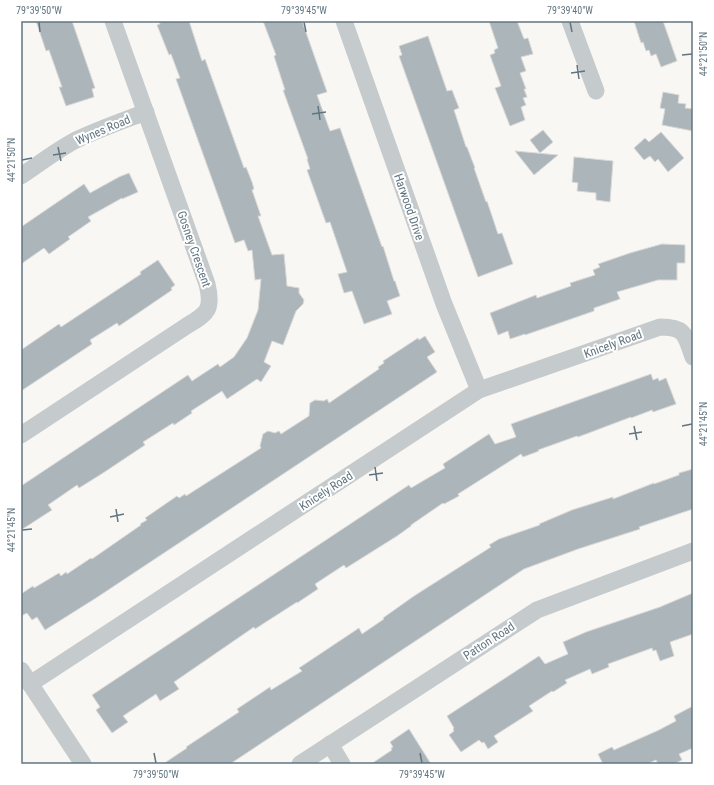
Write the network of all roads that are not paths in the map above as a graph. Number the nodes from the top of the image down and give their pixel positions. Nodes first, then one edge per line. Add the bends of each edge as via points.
1 (113, 21) edge
2 (344, 21) edge
3 (570, 21) edge
4 (596, 91) dead end
5 (146, 112) junction
6 (21, 176) edge
7 (693, 357) edge
8 (479, 390) junction
9 (21, 435) edge
10 (693, 551) edge
11 (21, 670) edge
12 (30, 684) junction
13 (330, 744) junction
14 (82, 764) edge
15 (300, 764) edge
16 (342, 764) edge

1 - 5 street, Gosney Crescent
2 - 8 street, Harwood Drive via 444,304
3 - 4 street
5 - 6 street, Wynes Road via 76,140
5 - 9 street, Gosney Crescent via 207,284 210,302 208,309 203,316
7 - 8 street, Knicely Road via 685,334 674,327 660,327
8 - 12 street, Knicely Road
10 - 13 street, Patton Road via 536,610
11 - 12 street
12 - 14 street
13 - 15 street, Patton Road
13 - 16 street

